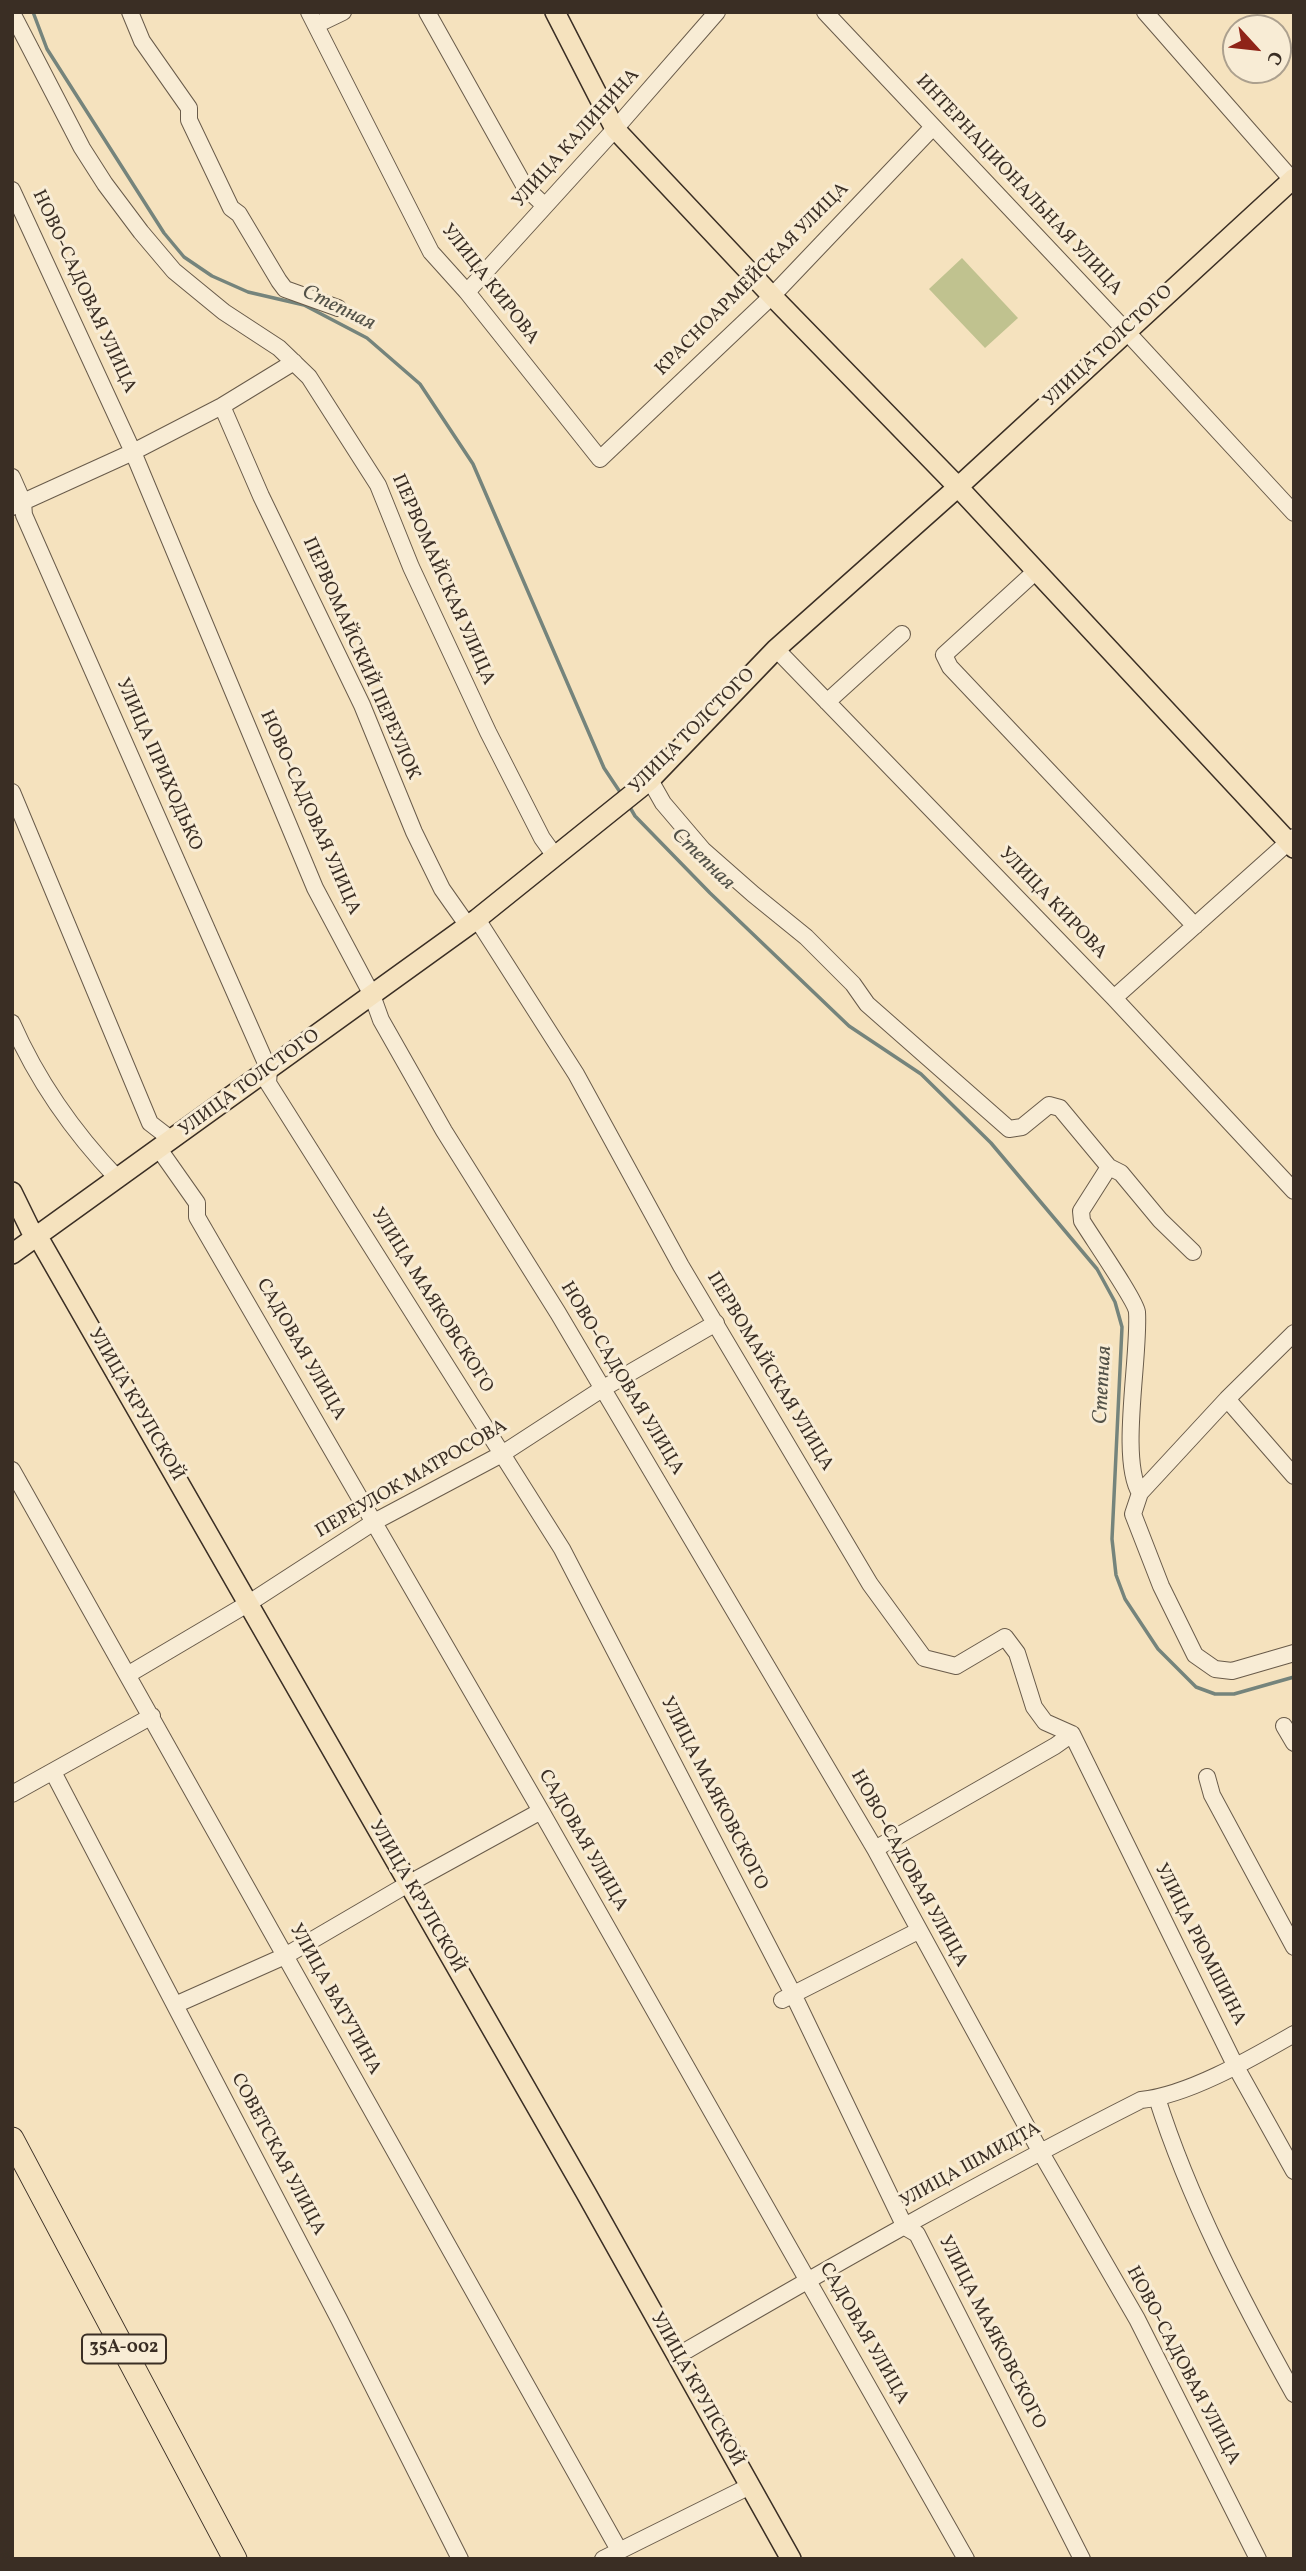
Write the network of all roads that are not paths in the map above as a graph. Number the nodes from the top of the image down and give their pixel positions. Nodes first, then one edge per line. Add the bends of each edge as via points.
1 (131, 12) edge
2 (343, 12) edge
3 (427, 12) edge
4 (555, 12) edge
5 (717, 12) edge
6 (825, 12) edge
7 (12, 13) edge
8 (313, 19) edge
9 (1173, 44) dead end
10 (933, 127) junction
11 (615, 129) junction
12 (1293, 180) edge
13 (12, 190) edge
14 (545, 206) junction
15 (467, 292) junction
16 (772, 296) junction
17 (338, 308) dead end
18 (1126, 331) junction
19 (293, 362) junction
20 (222, 406) junction
21 (133, 452) junction
22 (600, 458) joint
23 (12, 477) edge
24 (958, 487) junction
25 (18, 505) edge
26 (1294, 513) edge
27 (1036, 571) junction
28 (902, 634) dead end
29 (776, 649) junction
30 (827, 702) junction
31 (647, 783) junction
32 (12, 793) edge
33 (1292, 842) edge
34 (555, 856) junction
35 (472, 922) junction
36 (1195, 926) junction
37 (372, 995) junction
38 (1114, 998) junction
39 (12, 1023) edge
40 (269, 1070) junction
41 (165, 1145) junction
42 (1109, 1167) junction
43 (118, 1179) junction
44 (1294, 1191) edge
45 (12, 1192) edge
46 (36, 1238) junction
47 (1193, 1252) dead end
48 (12, 1254) edge
49 (716, 1323) junction
50 (1294, 1333) edge
51 (602, 1389) junction
52 (1227, 1399) junction
53 (502, 1454) junction
54 (12, 1470) edge
55 (1294, 1476) edge
56 (1140, 1493) junction
57 (374, 1522) junction
58 (249, 1603) junction
59 (1294, 1653) edge
60 (129, 1674) junction
61 (152, 1716) junction
62 (1284, 1726) dead end
63 (1072, 1734) junction
64 (1294, 1743) edge
65 (53, 1772) junction
66 (1207, 1777) dead end
67 (12, 1794) edge
68 (541, 1811) junction
69 (875, 1849) junction
70 (408, 1884) junction
71 (918, 1931) junction
72 (1294, 1947) edge
73 (285, 1956) junction
74 (788, 1997) junction
75 (175, 2005) junction
76 (1294, 2034) edge
77 (1236, 2067) junction
78 (1157, 2098) junction
79 (12, 2139) edge
80 (1040, 2151) junction
81 (1294, 2171) edge
82 (905, 2227) junction
83 (808, 2280) junction
84 (677, 2356) junction
85 (1294, 2394) edge
86 (750, 2486) junction
87 (619, 2550) junction
88 (235, 2559) edge
89 (460, 2559) edge
90 (603, 2559) edge
91 (791, 2559) edge
92 (966, 2559) edge
93 (1082, 2559) edge
94 (1258, 2559) edge

1 - 17 street via 142,41 188,108 189,120 231,208 279,281 285,289
2 - 8 street
3 - 14 street via 524,187
4 - 11 main road
5 - 11 street, УЛИЦА КАЛИНИНА
6 - 10 street, ИНТЕРНАЦИОНАЛЬНАЯ УЛИЦА
7 - 19 street, ПЕРВОМАЙСКАЯ УЛИЦА via 82,148 141,232 174,271
8 - 15 street, УЛИЦА КИРОВА via 431,252
9 - 12 street
10 - 16 street, КРАСНОАРМЕЙСКАЯ УЛИЦА
10 - 18 street, ИНТЕРНАЦИОНАЛЬНАЯ УЛИЦА
11 - 14 street, УЛИЦА КАЛИНИНА
11 - 16 main road
12 - 18 main road, УЛИЦА ТОЛСТОГО
13 - 21 street, НОВО-САДОВАЯ УЛИЦА
14 - 15 street, УЛИЦА КАЛИНИНА
15 - 22 street, УЛИЦА КИРОВА
16 - 22 street, КРАСНОАРМЕЙСКАЯ УЛИЦА
16 - 24 main road
18 - 24 main road, УЛИЦА ТОЛСТОГО
18 - 26 street, ИНТЕРНАЦИОНАЛЬНАЯ УЛИЦА
19 - 20 street
19 - 34 street, ПЕРВОМАЙСКАЯ УЛИЦА via 309,377 378,485 488,732
20 - 21 street
20 - 35 street, ПЕРВОМАЙСКИЙ ПЕРЕУЛОК via 362,705 414,832 442,889
21 - 25 street
21 - 37 street, НОВО-САДОВАЯ УЛИЦА via 315,888
23 - 25 street, УЛИЦА ПРИХОДЬКО
24 - 27 main road
24 - 29 main road, УЛИЦА ТОЛСТОГО
25 - 40 street, УЛИЦА ПРИХОДЬКО
27 - 33 main road
27 - 36 street via 944,655 950,667
28 - 30 street
29 - 30 street, УЛИЦА КИРОВА
29 - 31 main road, УЛИЦА ТОЛСТОГО
30 - 38 street, УЛИЦА КИРОВА
31 - 34 main road, УЛИЦА ТОЛСТОГО
31 - 42 street via 704,849 806,937 867,1004 974,1100 1009,1129 1022,1127 1049,1105 1059,1108
32 - 41 street, САДОВАЯ УЛИЦА via 150,1123
33 - 36 street
34 - 35 main road, УЛИЦА ТОЛСТОГО
35 - 37 main road, УЛИЦА ТОЛСТОГО
35 - 49 street, ПЕРВОМАЙСКАЯ УЛИЦА via 576,1074
36 - 38 street
37 - 40 main road, УЛИЦА ТОЛСТОГО
37 - 51 street, НОВО-САДОВАЯ УЛИЦА via 381,1020 444,1131
38 - 44 street, УЛИЦА КИРОВА
39 - 43 street via 41,1079
40 - 41 main road, УЛИЦА ТОЛСТОГО
40 - 53 street, УЛИЦА МАЯКОВСКОГО via 268,1083
41 - 43 main road, УЛИЦА ТОЛСТОГО
41 - 57 street, САДОВАЯ УЛИЦА via 197,1203 197,1217
42 - 47 street via 1121,1173
42 - 56 street via 1081,1211 1082,1221 1137,1309 1131,1458
43 - 46 main road, УЛИЦА ТОЛСТОГО
45 - 46 main road, УЛИЦА КРУПСКОЙ
46 - 48 main road, УЛИЦА ТОЛСТОГО
46 - 58 main road, УЛИЦА КРУПСКОЙ
49 - 51 street, ПЕРЕУЛОК МАТРОСОВА
49 - 63 street, ПЕРВОМАЙСКАЯ УЛИЦА via 870,1584 924,1658 956,1666 1004,1637 1017,1653 1034,1707 1045,1722
50 - 52 street
51 - 53 street, ПЕРЕУЛОК МАТРОСОВА
51 - 69 street, НОВО-САДОВАЯ УЛИЦА
52 - 55 street
52 - 56 street
53 - 57 street, ПЕРЕУЛОК МАТРОСОВА
53 - 74 street, УЛИЦА МАЯКОВСКОГО via 562,1549
54 - 60 street, УЛИЦА ВАТУТИНА
56 - 59 street via 1133,1514 1195,1655 1214,1669 1232,1671
57 - 58 street, ПЕРЕУЛОК МАТРОСОВА
57 - 68 street, САДОВАЯ УЛИЦА
58 - 60 street, ПЕРЕУЛОК МАТРОСОВА
58 - 70 main road, УЛИЦА КРУПСКОЙ
60 - 61 street, УЛИЦА ВАТУТИНА
61 - 65 street
61 - 73 street, УЛИЦА ВАТУТИНА
62 - 64 street
63 - 69 street
63 - 77 street, УЛИЦА РЮМШИНА
65 - 67 street
65 - 75 street, СОВЕТСКАЯ УЛИЦА
66 - 72 street via 1212,1795
68 - 70 street
68 - 83 street, САДОВАЯ УЛИЦА
69 - 71 street, НОВО-САДОВАЯ УЛИЦА
70 - 73 street
70 - 84 main road, УЛИЦА КРУПСКОЙ
71 - 74 street
71 - 80 street, НОВО-САДОВАЯ УЛИЦА
73 - 75 street
73 - 87 street, УЛИЦА ВАТУТИНА
74 - 82 street, УЛИЦА МАЯКОВСКОГО
75 - 89 street, СОВЕТСКАЯ УЛИЦА
76 - 77 street, УЛИЦА ШМИДТА
77 - 78 street, УЛИЦА ШМИДТА
77 - 81 street, УЛИЦА РЮМШИНА
78 - 80 street, УЛИЦА ШМИДТА via 1141,2100
78 - 85 street via 1169,2138 1245,2307
79 - 88 highway, 35А-002
80 - 82 street, УЛИЦА ШМИДТА
80 - 94 street, НОВО-САДОВАЯ УЛИЦА via 1137,2319
82 - 83 street, УЛИЦА ШМИДТА
82 - 93 street, УЛИЦА МАЯКОВСКОГО via 916,2234
83 - 84 street, УЛИЦА ШМИДТА
83 - 92 street, САДОВАЯ УЛИЦА
84 - 86 main road, УЛИЦА КРУПСКОЙ
86 - 87 street
86 - 91 main road, УЛИЦА КРУПСКОЙ
87 - 90 street

